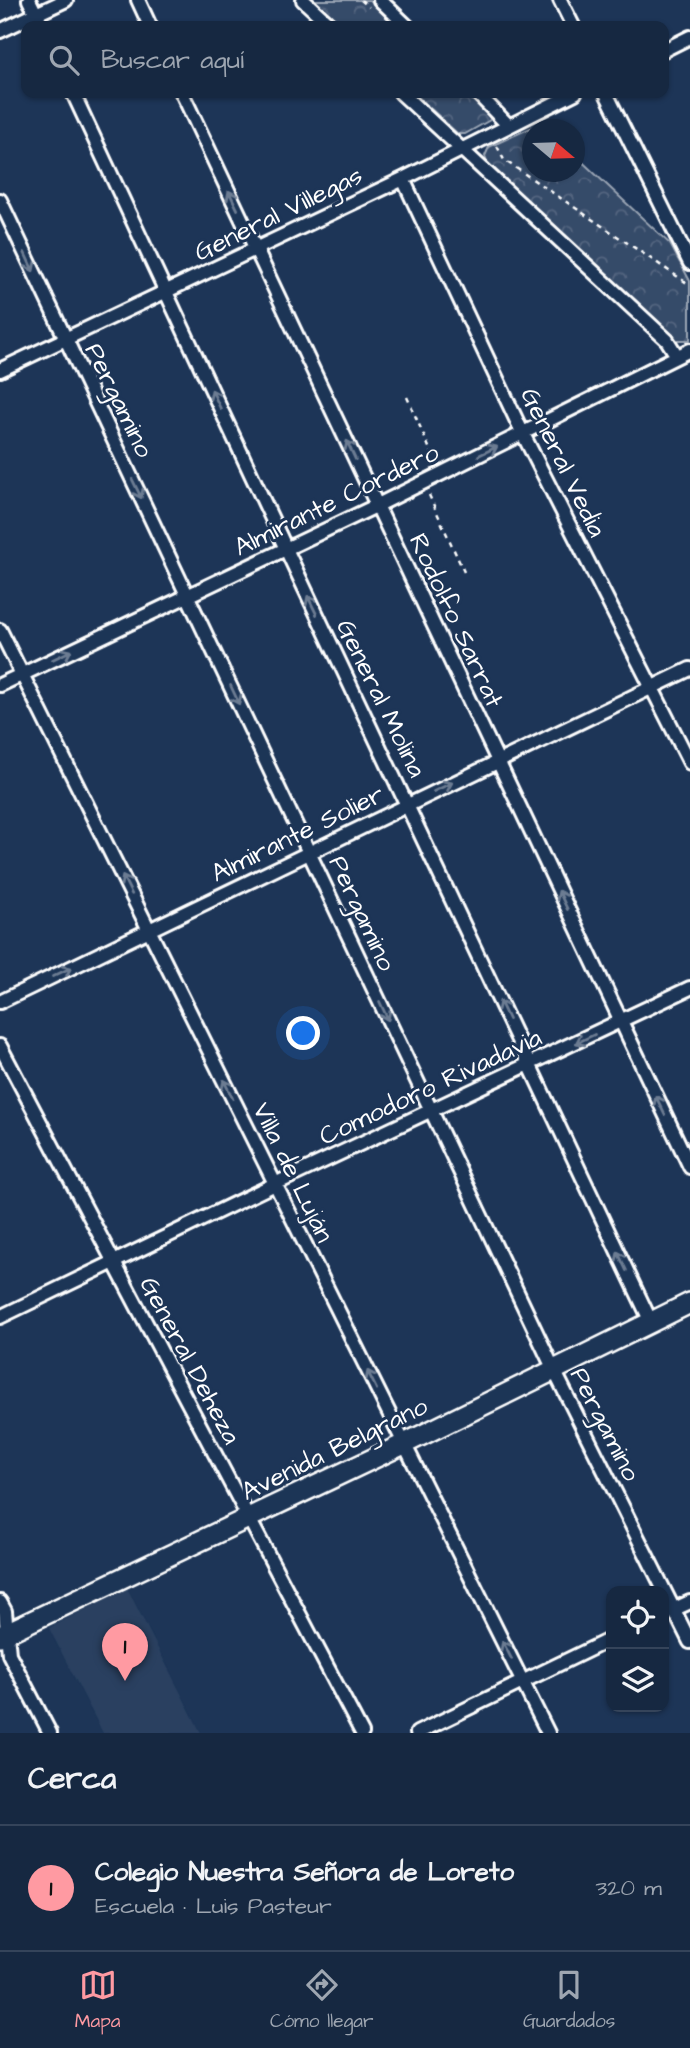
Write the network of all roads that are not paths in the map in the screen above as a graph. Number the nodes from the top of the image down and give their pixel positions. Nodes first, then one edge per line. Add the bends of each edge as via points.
1 (29, 0) edge
2 (66, 0) edge
3 (138, 0) edge
4 (303, 0) edge
5 (380, 0) edge
6 (560, 0) edge
7 (36, 14) junction
8 (21, 21) edge
9 (21, 21) edge
10 (40, 21) edge
11 (148, 21) edge
12 (326, 21) edge
13 (402, 21) edge
14 (570, 21) edge
15 (0, 31) edge
16 (690, 37) edge
17 (669, 48) edge
18 (75, 98) edge
19 (184, 98) edge
20 (406, 98) edge
21 (482, 98) edge
22 (565, 98) edge
23 (608, 98) edge
24 (508, 125) junction
25 (461, 149) junction
26 (403, 179) junction
27 (0, 200) edge
28 (256, 248) junction
29 (690, 262) edge
30 (166, 292) junction
31 (65, 338) junction
32 (690, 350) edge
33 (677, 356) junction
34 (0, 370) edge
35 (523, 434) junction
36 (377, 505) junction
37 (286, 549) junction
38 (188, 595) junction
39 (0, 630) edge
40 (690, 668) edge
41 (22, 674) junction
42 (0, 685) edge
43 (652, 687) junction
44 (499, 761) junction
45 (690, 763) edge
46 (407, 804) junction
47 (310, 853) junction
48 (150, 931) junction
49 (690, 988) edge
50 (0, 1002) edge
51 (620, 1022) junction
52 (0, 1046) edge
53 (529, 1065) junction
54 (430, 1112) junction
55 (690, 1167) edge
56 (275, 1184) junction
57 (113, 1261) junction
58 (690, 1303) edge
59 (0, 1317) edge
60 (651, 1322) junction
61 (554, 1370) junction
62 (404, 1444) junction
63 (249, 1518) junction
64 (657, 1586) edge
65 (0, 1602) edge
66 (690, 1602) edge
67 (669, 1612) edge
68 (3, 1635) edge
69 (606, 1641) edge
70 (690, 1642) edge
71 (522, 1681) junction
72 (50, 1733) edge
73 (362, 1733) edge
74 (417, 1733) edge
75 (548, 1733) edge

1 - 7 street
2 - 7 street
3 - 11 street
4 - 12 street
5 - 13 street
6 - 14 street
7 - 8 street
7 - 10 street
9 - 15 street
16 - 17 street
18 - 30 street, General Molina
28 -> 19 street, Rodolfo Sarrat
20 - 25 street
21 - 24 street
22 - 24 street, General Villegas
23 - 29 street
24 - 25 street, General Villegas
25 - 26 street, General Villegas
25 - 33 street via 667,340
26 - 28 street, General Villegas
26 - 35 street, General Vedia
27 -> 31 street, Pergamino
28 - 30 street, General Villegas
36 -> 28 street, Rodolfo Sarrat
30 - 31 street, General Villegas
37 -> 30 street, General Molina
31 - 34 street, General Villegas
31 -> 38 street, Pergamino
32 - 33 street, Almirante Cordero
33 - 35 street, Almirante Cordero
36 -> 35 street, Almirante Cordero
35 - 43 street, General Vedia
36 - 37 street, Almirante Cordero
36 - 44 street, Rodolfo Sarrat
37 - 38 street, Almirante Cordero
46 -> 37 street, General Molina
41 -> 38 street, Almirante Cordero
38 -> 47 street, Pergamino
39 - 41 street, Villa de Luján
40 - 43 street, Almirante Solier
41 - 42 street, Almirante Cordero
48 -> 41 street, Villa de Luján
43 - 44 street, Almirante Solier
43 - 45 street, General Vedia
46 -> 44 street, Almirante Solier
51 -> 44 street, Rodolfo Sarrat
46 - 47 street, Almirante Solier
53 -> 46 street, General Molina
47 - 48 street, Almirante Solier
47 -> 54 street, Pergamino
50 -> 48 street, Almirante Solier
56 -> 48 street, Villa de Luján
49 - 51 street, Comodoro Rivadavia
51 -> 53 street, Comodoro Rivadavia
55 -> 51 street, Rodolfo Sarrat
52 - 57 street, General Deheza
53 - 54 street, Comodoro Rivadavia
60 -> 53 street, General Molina
54 - 56 street, Comodoro Rivadavia
54 - 61 street, Pergamino
56 - 57 street, Comodoro Rivadavia
62 -> 56 street, Villa de Luján
57 - 59 street, Comodoro Rivadavia
57 - 63 street, General Deheza
58 - 60 street, Avenida Belgrano
60 - 61 street, Avenida Belgrano
61 - 62 street, Avenida Belgrano
61 - 64 street, Pergamino
62 - 63 street, Avenida Belgrano
71 -> 62 street, Villa de Luján
63 - 68 street, Avenida Belgrano
63 - 73 street, General Deheza
65 - 68 street via 5,1611
66 - 67 street
67 - 70 street, Pergamino
68 - 72 street
69 - 71 street
71 - 74 street
71 - 75 street, Villa de Luján

